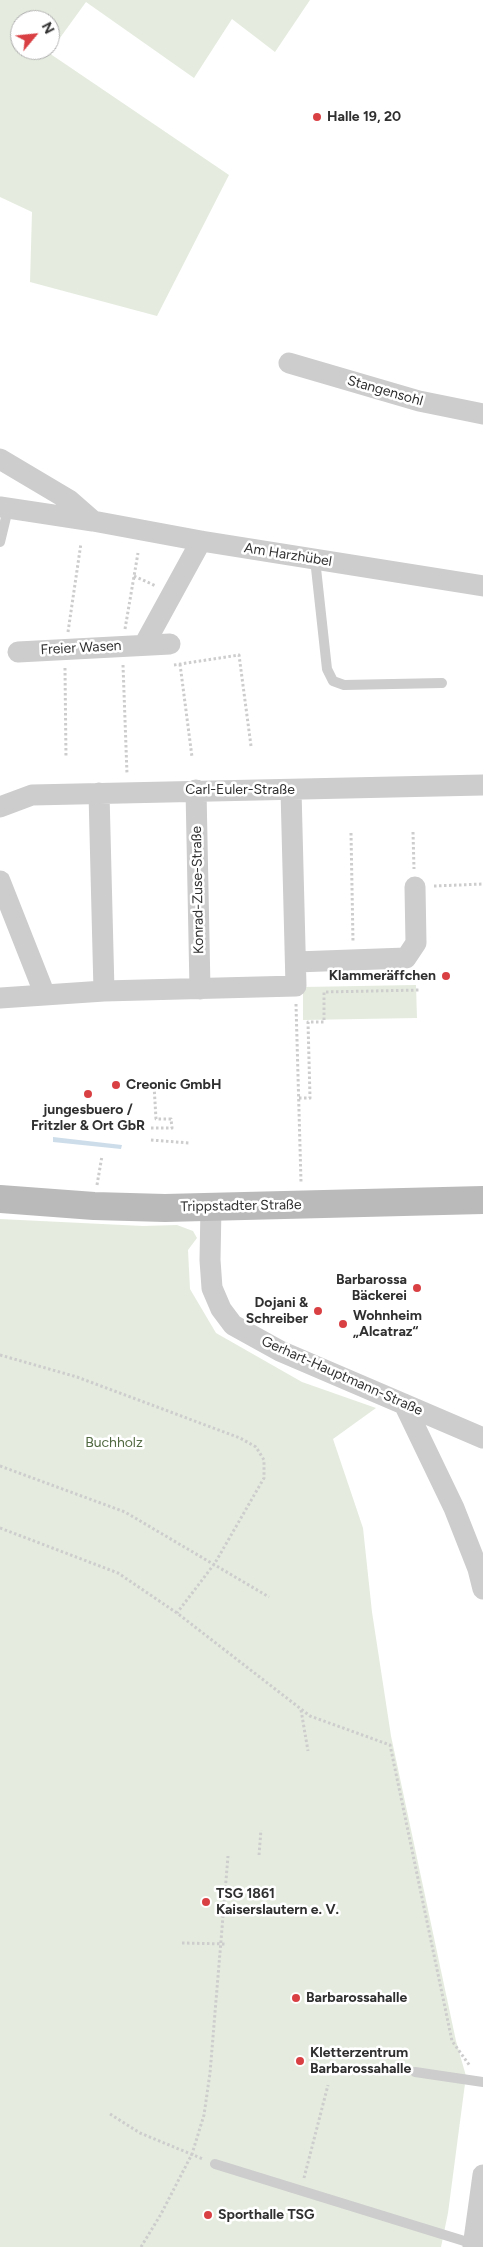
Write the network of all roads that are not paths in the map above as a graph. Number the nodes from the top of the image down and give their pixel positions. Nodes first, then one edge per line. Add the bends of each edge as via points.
1 (289, 363) dead end
2 (483, 414) edge
3 (0, 459) edge
4 (4, 508) edge
5 (92, 520) junction
6 (202, 541) junction
7 (0, 542) edge
8 (315, 559) junction
9 (483, 586) edge
10 (170, 644) dead end
11 (144, 645) junction
12 (18, 652) dead end
13 (442, 683) dead end
14 (483, 785) edge
15 (196, 790) junction
16 (291, 790) junction
17 (99, 793) junction
18 (0, 807) edge
19 (0, 881) edge
20 (415, 887) road end
21 (296, 962) junction
22 (200, 989) junction
23 (104, 991) junction
24 (45, 995) junction
25 (0, 998) edge
26 (0, 1199) edge
27 (483, 1200) edge
28 (211, 1207) junction
29 (404, 1404) junction
30 (483, 1438) edge
31 (483, 1589) edge
32 (415, 2072) dead end
33 (483, 2082) edge
34 (216, 2164) road end
35 (483, 2174) edge
36 (477, 2245) edge

1 - 2 street, Stangensohl via 419,401
3 - 5 street via 69,500
4 - 5 street, Am Harzhübel
4 - 7 lane
5 - 6 street, Am Harzhübel
6 - 8 street, Am Harzhübel
6 - 11 street
8 - 9 street, Am Harzhübel
8 - 13 lane via 327,669 333,681 344,685
10 - 11 street, Freier Wasen
11 - 12 street, Freier Wasen
14 - 16 street, Carl-Euler-Straße
15 - 16 street, Carl-Euler-Straße
15 - 17 street, Carl-Euler-Straße
15 - 22 street, Konrad-Zuse-Straße
16 - 21 street
17 - 18 street, Carl-Euler-Straße via 32,795
17 - 23 street
19 - 24 street
20 - 21 street via 416,943 406,958
21 - 22 street via 296,986
22 - 23 street
23 - 24 street
24 - 25 street
26 - 28 main road, Trippstadter Straße via 94,1206
27 - 28 main road, Trippstadter Straße
28 - 29 street, Gerhart-Hauptmann-Straße via 212,1288 221,1309 233,1325 280,1351
29 - 30 street, Gerhart-Hauptmann-Straße
29 - 31 street via 454,1508
32 - 33 lane
34 - 36 lane
35 - 36 street

